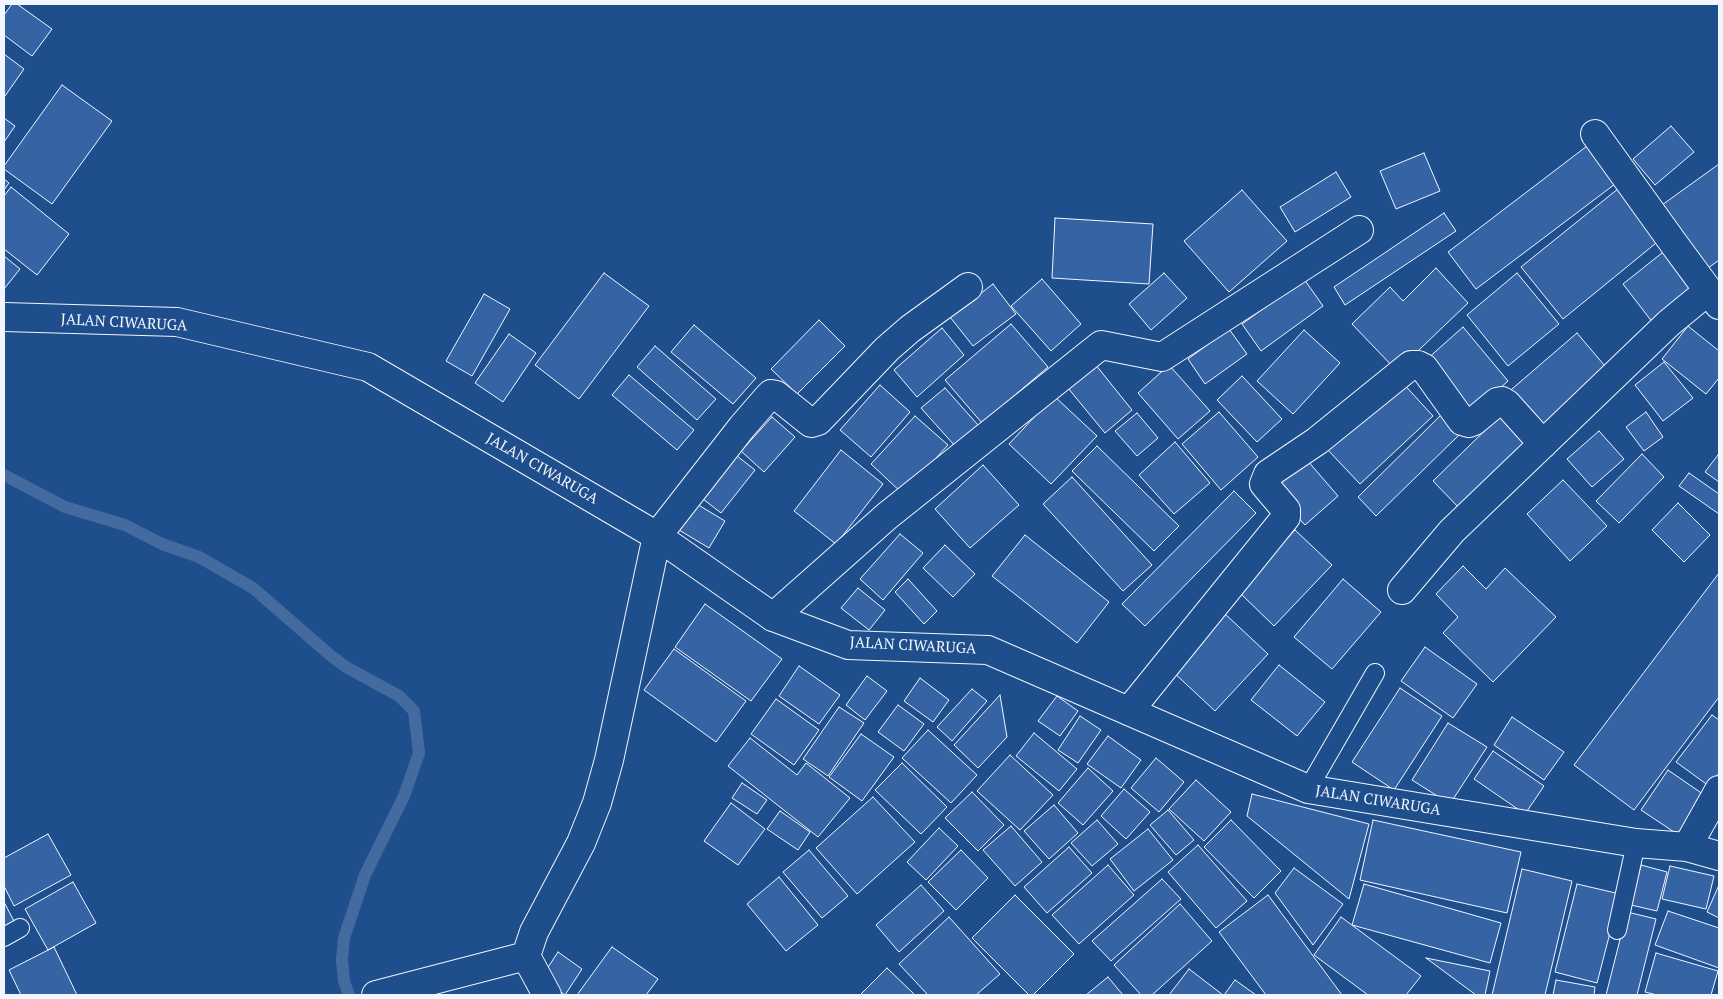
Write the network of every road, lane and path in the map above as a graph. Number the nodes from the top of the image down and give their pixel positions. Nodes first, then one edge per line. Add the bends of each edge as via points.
1 (1595, 134) dead end
2 (1359, 230) dead end
3 (968, 287) dead end
4 (1714, 298) edge
5 (4, 317) edge
6 (1542, 444) junction
7 (658, 536) junction
8 (1402, 590) dead end
9 (774, 617) junction
10 (1375, 673) dead end
11 (1129, 711) junction
12 (1308, 790) junction
13 (1719, 790) edge
14 (1636, 843) junction
15 (1687, 848) junction
16 (1719, 856) edge
17 (20, 928) dead end
18 (1617, 930) dead end
19 (4, 938) edge
20 (526, 956) junction
21 (376, 995) edge
22 (547, 995) edge

1 - 4 street
2 - 9 street via 1162,357 1101,345 887,516
3 - 7 street via 887,349 818,421 811,423 776,395 768,397
4 - 6 street via 1669,323
5 - 7 street, JALAN CIWARUGA via 177,322 368,367
6 - 8 street via 1452,531
6 - 11 street via 1502,401 1474,421 1462,421 1424,368 1411,365 1317,441 1268,474 1264,484 1286,510 1286,517
7 - 9 street, JALAN CIWARUGA
7 - 20 street via 597,802 581,843 534,932
9 - 11 street, JALAN CIWARUGA via 848,645 988,650
10 - 12 lane
11 - 12 street, JALAN CIWARUGA
12 - 14 street, JALAN CIWARUGA
13 - 15 street
14 - 15 street, JALAN CIWARUGA
14 - 18 lane
15 - 16 street, JALAN CIWARUGA
17 - 19 lane
20 - 21 street
20 - 22 street

